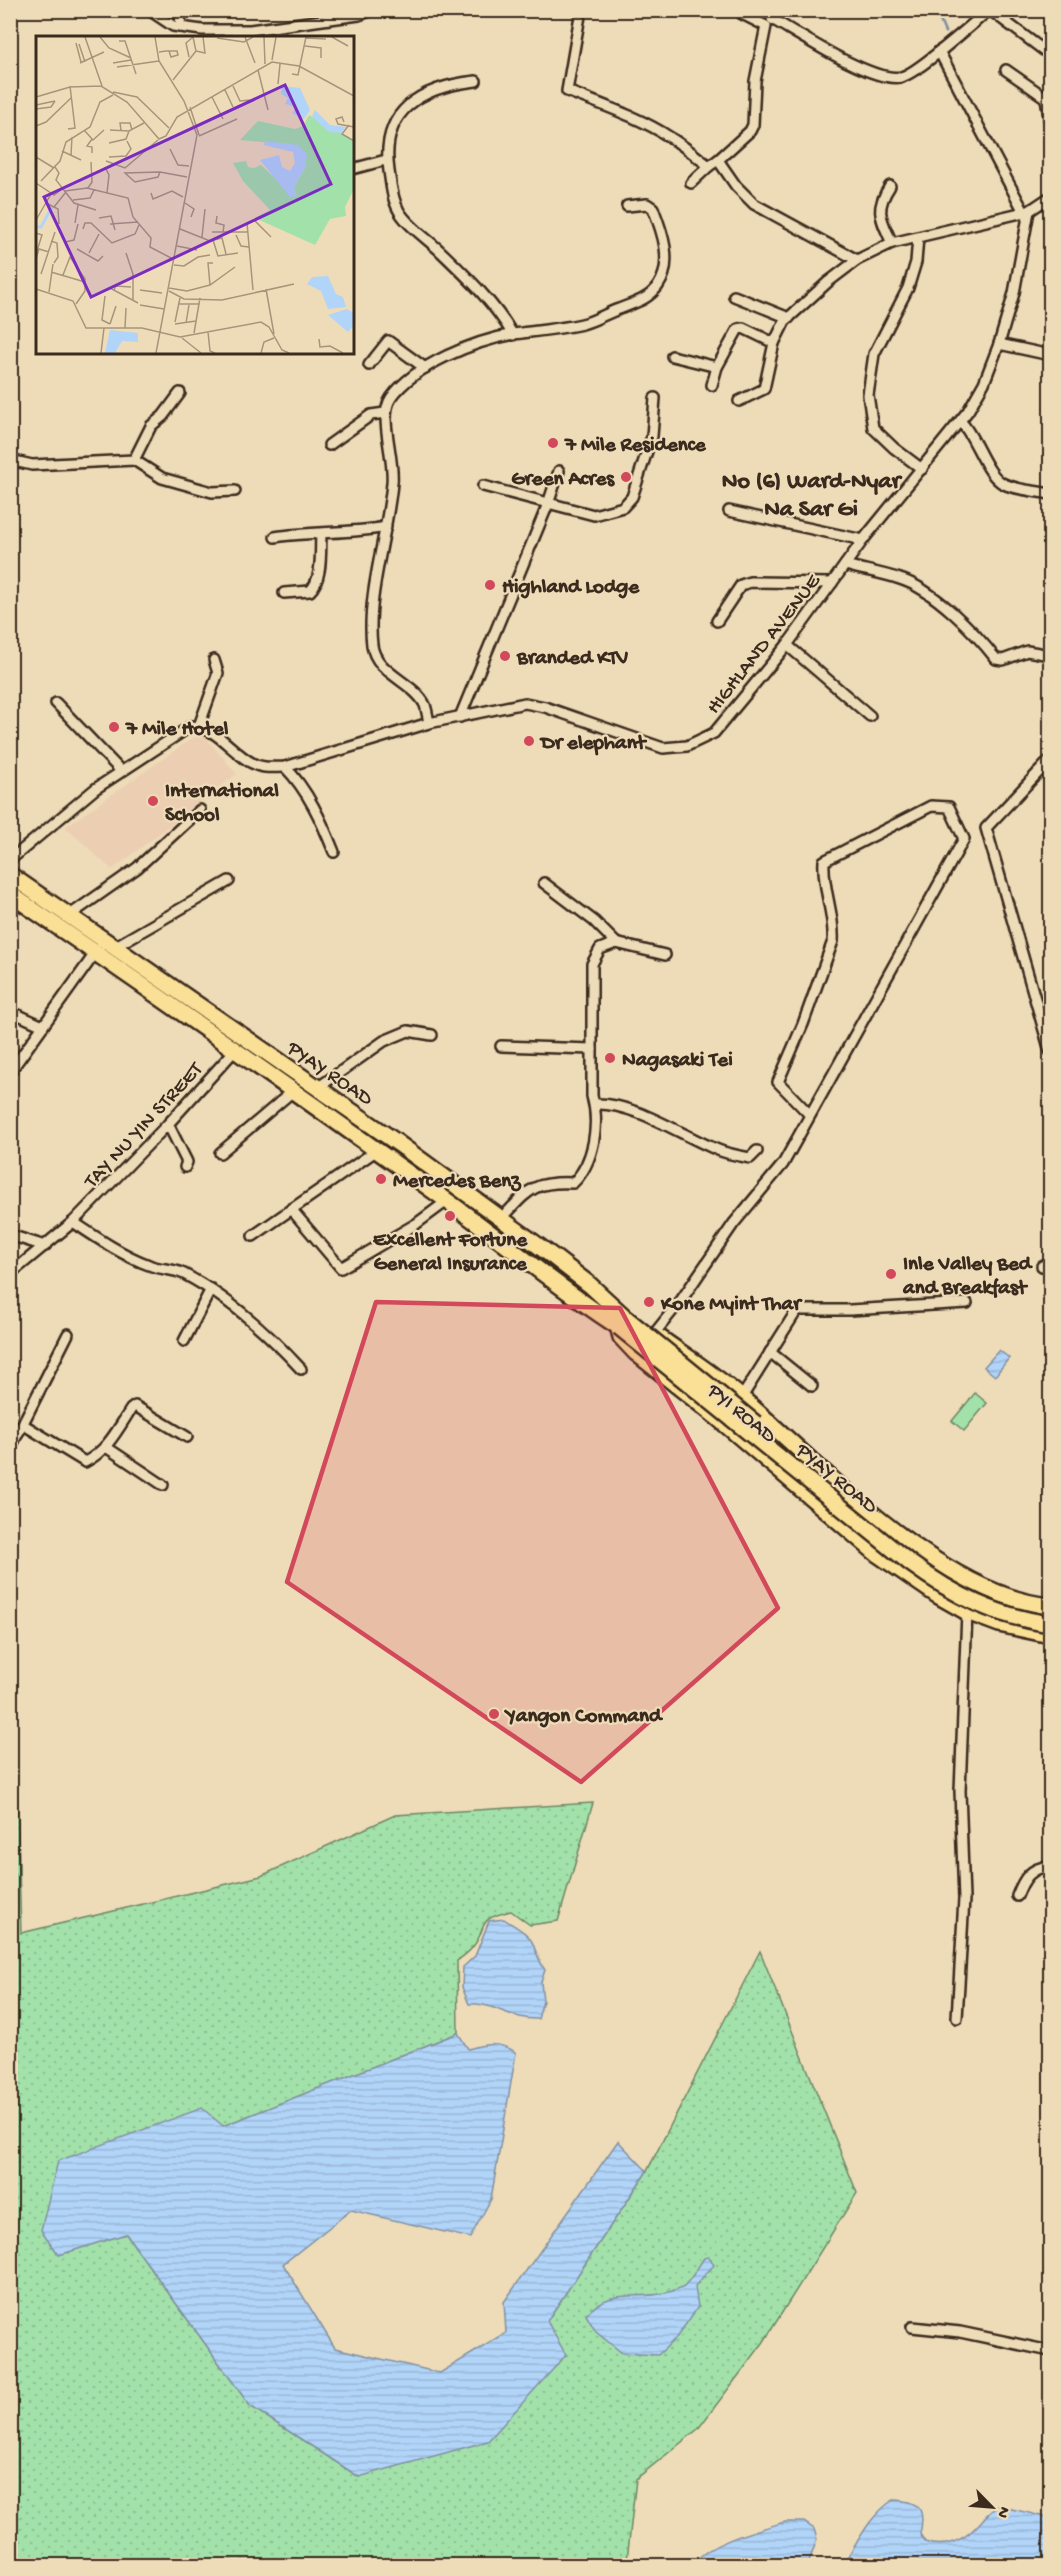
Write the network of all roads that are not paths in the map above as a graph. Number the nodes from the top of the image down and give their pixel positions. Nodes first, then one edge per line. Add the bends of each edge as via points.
1 (181, 10) edge
2 (373, 10) edge
3 (581, 10) edge
4 (990, 10) edge
5 (150, 11) edge
6 (742, 14) dead end
7 (772, 19) dead end
8 (180, 27) junction
9 (939, 51) junction
10 (1050, 55) edge
11 (1006, 70) dead end
12 (476, 81) dead end
13 (1048, 96) edge
14 (1050, 124) edge
15 (386, 160) junction
16 (718, 160) junction
17 (709, 166) junction
18 (354, 168) edge
19 (691, 183) dead end
20 (890, 186) dead end
21 (1050, 197) edge
22 (627, 206) dead end
23 (1026, 212) junction
24 (918, 237) junction
25 (892, 243) junction
26 (857, 260) junction
27 (734, 296) dead end
28 (789, 318) junction
29 (513, 334) junction
30 (774, 343) junction
31 (999, 344) junction
32 (1050, 355) edge
33 (672, 356) dead end
34 (369, 365) dead end
35 (717, 367) junction
36 (424, 368) junction
37 (712, 385) dead end
38 (180, 393) dead end
39 (655, 398) dead end
40 (739, 401) dead end
41 (385, 413) junction
42 (961, 422) junction
43 (329, 445) dead end
44 (10, 460) edge
45 (134, 460) junction
46 (922, 469) junction
47 (559, 471) dead end
48 (483, 486) dead end
49 (235, 491) dead end
50 (1050, 494) edge
51 (548, 504) junction
52 (729, 511) dead end
53 (386, 527) junction
54 (321, 534) junction
55 (275, 537) dead end
56 (863, 540) junction
57 (845, 565) junction
58 (832, 583) junction
59 (284, 593) dead end
60 (717, 621) dead end
61 (788, 645) junction
62 (1050, 655) edge
63 (214, 660) dead end
64 (56, 703) dead end
65 (870, 716) dead end
66 (460, 717) junction
67 (429, 723) junction
68 (199, 726) junction
69 (1050, 760) edge
70 (285, 767) junction
71 (120, 770) junction
72 (200, 810) dead end
73 (334, 852) dead end
74 (10, 860) edge
75 (10, 874) edge
76 (229, 881) dead end
77 (544, 883) dead end
78 (10, 894) edge
79 (70, 915) junction
80 (616, 943) junction
81 (116, 946) junction
82 (96, 952) junction
83 (665, 955) dead end
84 (10, 1011) edge
85 (43, 1026) junction
86 (432, 1035) dead end
87 (501, 1046) dead end
88 (592, 1048) junction
89 (236, 1049) junction
90 (1050, 1051) edge
91 (10, 1072) edge
92 (316, 1089) junction
93 (293, 1091) junction
94 (595, 1104) junction
95 (810, 1115) junction
96 (168, 1124) junction
97 (376, 1150) junction
98 (757, 1151) dead end
99 (220, 1153) dead end
100 (185, 1167) dead end
101 (447, 1201) junction
102 (291, 1209) junction
103 (502, 1218) junction
104 (73, 1222) junction
105 (10, 1234) edge
106 (253, 1236) dead end
107 (45, 1245) junction
108 (10, 1274) edge
109 (211, 1289) junction
110 (967, 1303) dead end
111 (621, 1321) junction
112 (68, 1334) dead end
113 (654, 1334) junction
114 (184, 1341) dead end
115 (770, 1352) junction
116 (301, 1369) dead end
117 (812, 1386) dead end
118 (742, 1397) junction
119 (24, 1425) junction
120 (187, 1437) dead end
121 (106, 1447) junction
122 (10, 1449) edge
123 (163, 1485) dead end
124 (993, 1592) junction
125 (1050, 1606) edge
126 (967, 1612) junction
127 (1050, 1615) edge
128 (1050, 1624) edge
129 (1050, 1635) edge
130 (1050, 1866) edge
131 (1017, 1896) dead end
132 (957, 2018) dead end
133 (912, 2327) dead end
134 (1050, 2351) edge

1 - 8 street
2 - 8 street via 250,30
3 - 17 street via 567,91 646,124
4 - 9 street
4 - 10 street
5 - 8 street via 160,20
6 - 16 street via 766,26 755,81 753,125
7 - 9 street via 852,64 889,77 902,77
9 - 23 street
11 - 13 street
12 - 15 street via 419,96 403,108 390,135
13 - 14 street
15 - 18 street
15 - 29 street via 400,212 464,273
16 - 17 street
16 - 26 street via 754,204
17 - 19 street
20 - 25 street via 880,209
21 - 23 street
22 - 29 street via 647,204 653,208 667,257 658,287 644,300 584,323
23 - 24 street
23 - 31 street, HIGHLAND AVENUE via 1014,293
24 - 25 street
24 - 46 street via 908,288 874,354 868,395 873,428
25 - 26 street
26 - 28 street
27 - 28 street
28 - 30 street
29 - 36 street
30 - 35 street via 738,329
30 - 40 street via 764,389
31 - 32 street
31 - 42 street, HIGHLAND AVENUE via 984,383
33 - 35 street
34 - 36 street via 388,341
35 - 37 street
36 - 41 street via 390,399
38 - 45 street via 151,426
39 - 51 street via 652,436 632,496 623,507 594,515
41 - 43 street via 371,415
41 - 53 street via 393,482
42 - 46 street, HIGHLAND AVENUE
42 - 50 street via 995,478 1004,484
44 - 45 street via 32,465
45 - 49 street via 162,478 212,492
46 - 56 street, HIGHLAND AVENUE
47 - 51 street
48 - 51 street
51 - 66 street
52 - 56 street
53 - 54 street
53 - 67 street via 372,613 372,647 378,661 425,705
54 - 55 street
54 - 59 street via 314,588
56 - 57 street, HIGHLAND AVENUE
57 - 58 street, HIGHLAND AVENUE
57 - 62 street via 914,585 978,636 996,659 1027,651
58 - 60 street via 750,582 741,585
58 - 61 street, HIGHLAND AVENUE
61 - 65 street
61 - 66 street, HIGHLAND AVENUE via 714,733 687,746 663,748 535,704
63 - 68 street via 218,674
64 - 71 street
66 - 67 street, HIGHLAND AVENUE
67 - 70 street, HIGHLAND AVENUE
68 - 70 street, HIGHLAND AVENUE via 253,764
68 - 71 street via 191,726
69 - 90 street via 986,828
70 - 73 street via 309,799
71 - 74 street
72 - 79 street via 146,860
75 - 79 main road, PYAY ROAD
76 - 81 street
77 - 80 street
78 - 82 main road, PYAY ROAD
79 - 81 main road, PYAY ROAD
80 - 83 street
80 - 88 street via 600,949 592,964
81 - 92 main road, PYAY ROAD
82 - 85 street
82 - 89 main road, PYAY ROAD
84 - 85 street
85 - 91 street
86 - 92 street via 408,1031 384,1041
87 - 88 street
88 - 94 street
89 - 93 main road, PYAY ROAD
89 - 96 street, TAY NU YIN STREET
92 - 103 main road, PYAY ROAD
93 - 97 main road, PYAY ROAD
93 - 99 street
94 - 98 street via 632,1112 720,1151 750,1158
94 - 103 street via 592,1152 583,1173 573,1182 530,1189
95 - 95 street via 778,1082 833,941 834,928 823,879 824,861 931,806 949,807 964,838
95 - 113 street via 783,1164 734,1223
96 - 100 street via 184,1153
96 - 104 street, TAY NU YIN STREET
97 - 101 main road, PYAY ROAD
97 - 102 street
101 - 102 street via 341,1268
101 - 111 main road, PYAY ROAD via 578,1300
102 - 106 street
103 - 111 main road, PYAY ROAD via 590,1285
104 - 107 street, TAY NU YIN STREET
104 - 109 street via 150,1266 181,1272
105 - 107 street
107 - 108 street, TAY NU YIN STREET
109 - 114 street
109 - 116 street
110 - 115 street via 797,1310
111 - 113 main road, PYI ROAD
111 - 126 main road, PYI ROAD via 621,1337 636,1353 876,1553
111 - 127 main road, PYAY ROAD, bridge via 948,1581 984,1599
111 - 128 main road, PYAY ROAD, bridge via 945,1588 980,1605
112 - 119 street
113 - 118 main road, PYI ROAD
115 - 117 street
115 - 118 street
118 - 124 main road, PYI ROAD via 915,1547
119 - 121 street via 85,1462
119 - 122 street
120 - 121 street via 135,1406
121 - 123 street
124 - 125 main road
124 - 126 main road
126 - 129 main road, PYI ROAD via 999,1624
126 - 132 street via 960,1791 964,1899
130 - 131 street via 1029,1873
133 - 134 street via 960,2332

